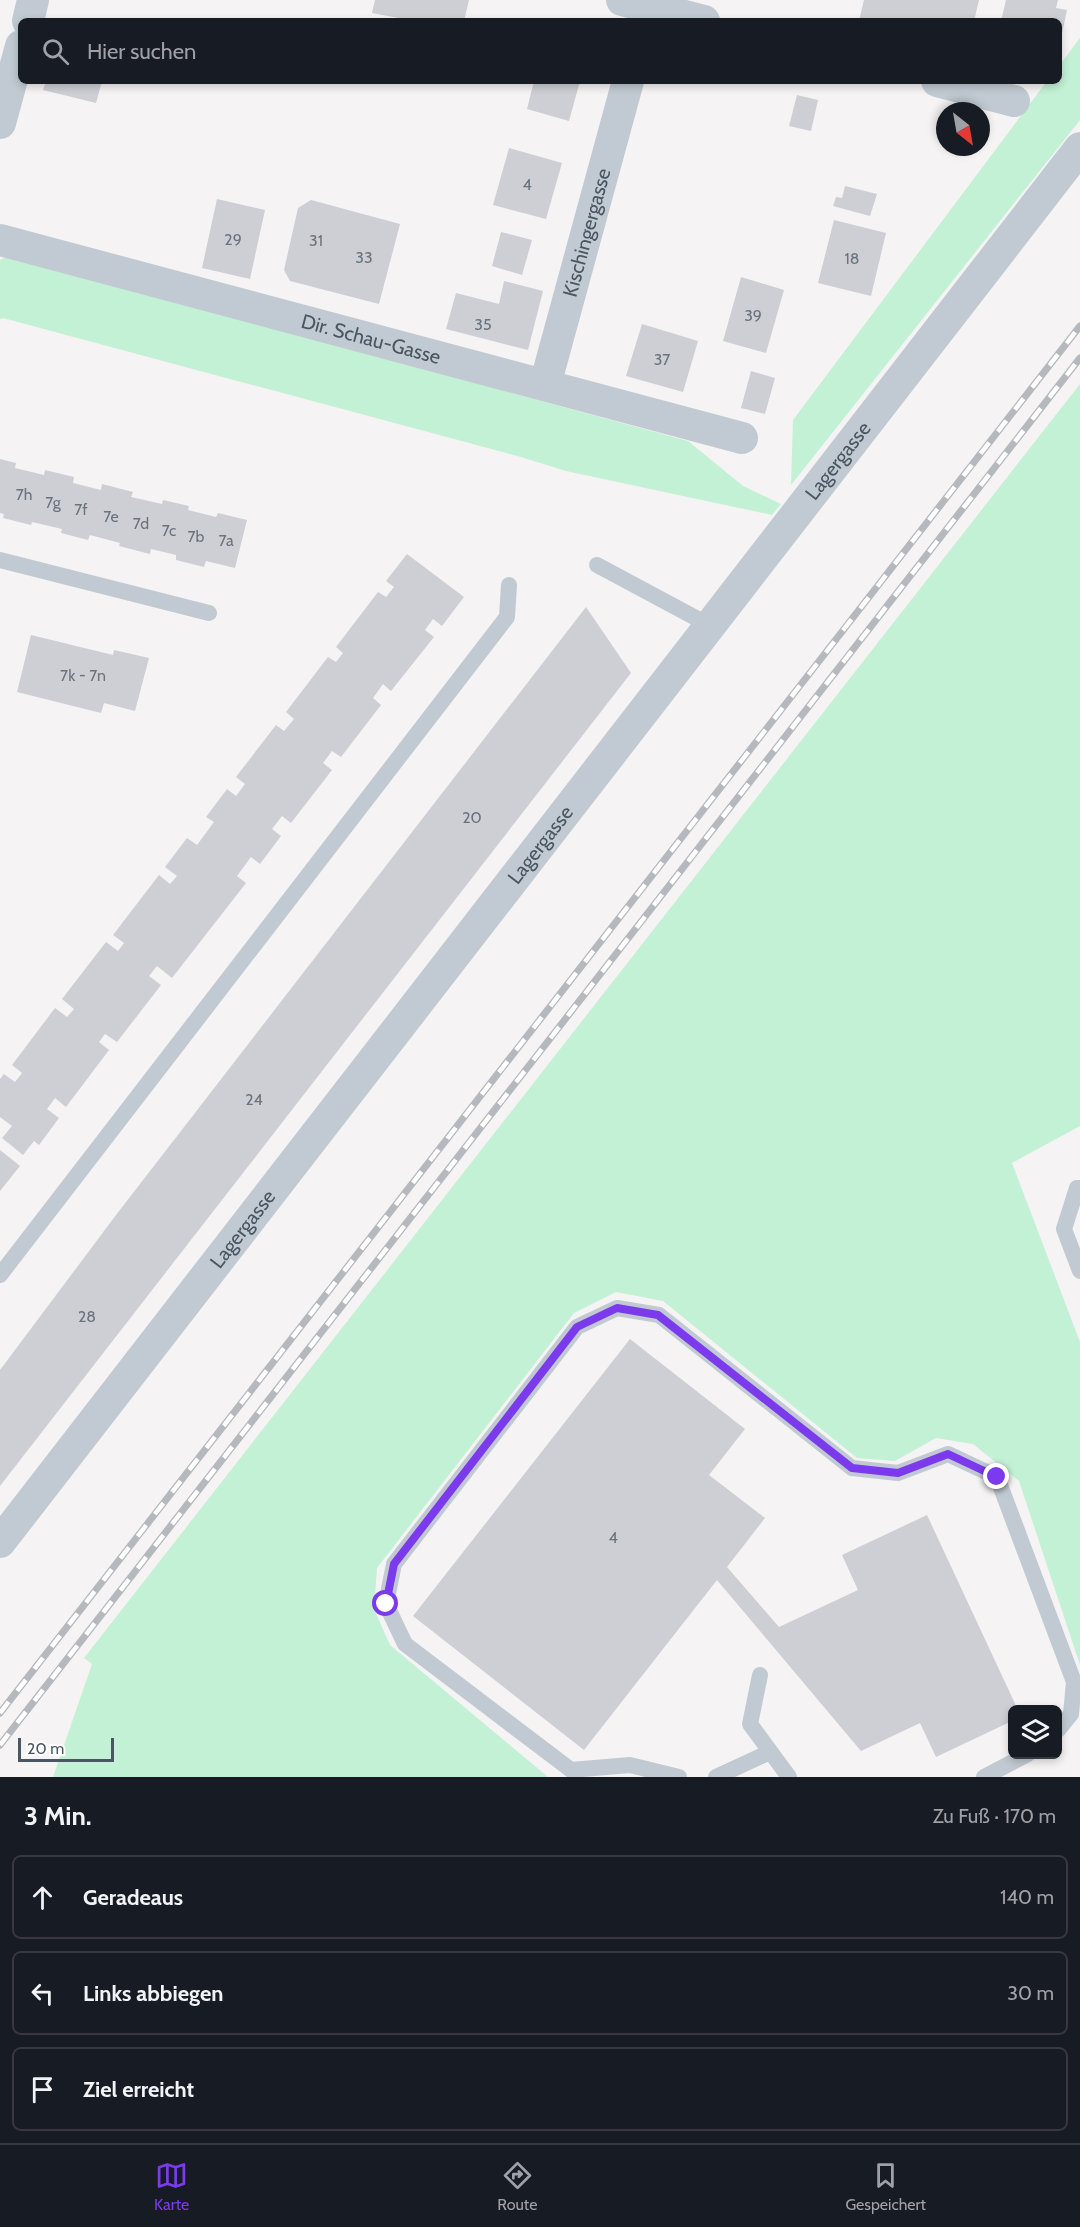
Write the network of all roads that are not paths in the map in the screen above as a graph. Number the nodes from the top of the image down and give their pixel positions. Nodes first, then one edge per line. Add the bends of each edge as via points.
1 (33, 0) edge
2 (638, 9) edge
3 (29, 18) edge
4 (688, 18) edge
5 (18, 57) edge
6 (627, 84) edge
7 (949, 84) edge
8 (1014, 101) dead end
9 (0, 123) edge
10 (1080, 148) edge
11 (0, 240) edge
12 (545, 386) junction
13 (742, 438) dead end
14 (0, 560) edge
15 (597, 565) dead end
16 (509, 585) dead end
17 (208, 614) dead end
18 (710, 625) junction
19 (1079, 1188) edge
20 (1080, 1271) edge
21 (0, 1275) edge
22 (0, 1542) edge
23 (760, 1675) dead end
24 (1062, 1725) edge
25 (770, 1752) junction
26 (1020, 1759) edge
27 (679, 1777) edge
28 (716, 1777) edge
29 (789, 1777) edge
30 (984, 1777) edge

1 - 3 street
2 - 4 street
5 - 9 street
6 - 12 street, Kischingergasse
7 - 8 street
10 - 18 street, Lagergasse
11 - 12 street, Dir. Schau-Gasse
12 - 13 street, Dir. Schau-Gasse
14 - 17 lane
15 - 18 lane
16 - 21 lane via 507,617
18 - 22 street, Lagergasse
19 - 20 lane via 1064,1229
23 - 25 lane via 750,1724
24 - 27 lane via 1071,1714 1074,1682 997,1477 948,1454 898,1473 852,1468 658,1315 617,1308 577,1327 394,1564 386,1604 405,1644 571,1770 630,1765
25 - 28 lane
25 - 29 lane
26 - 30 lane

